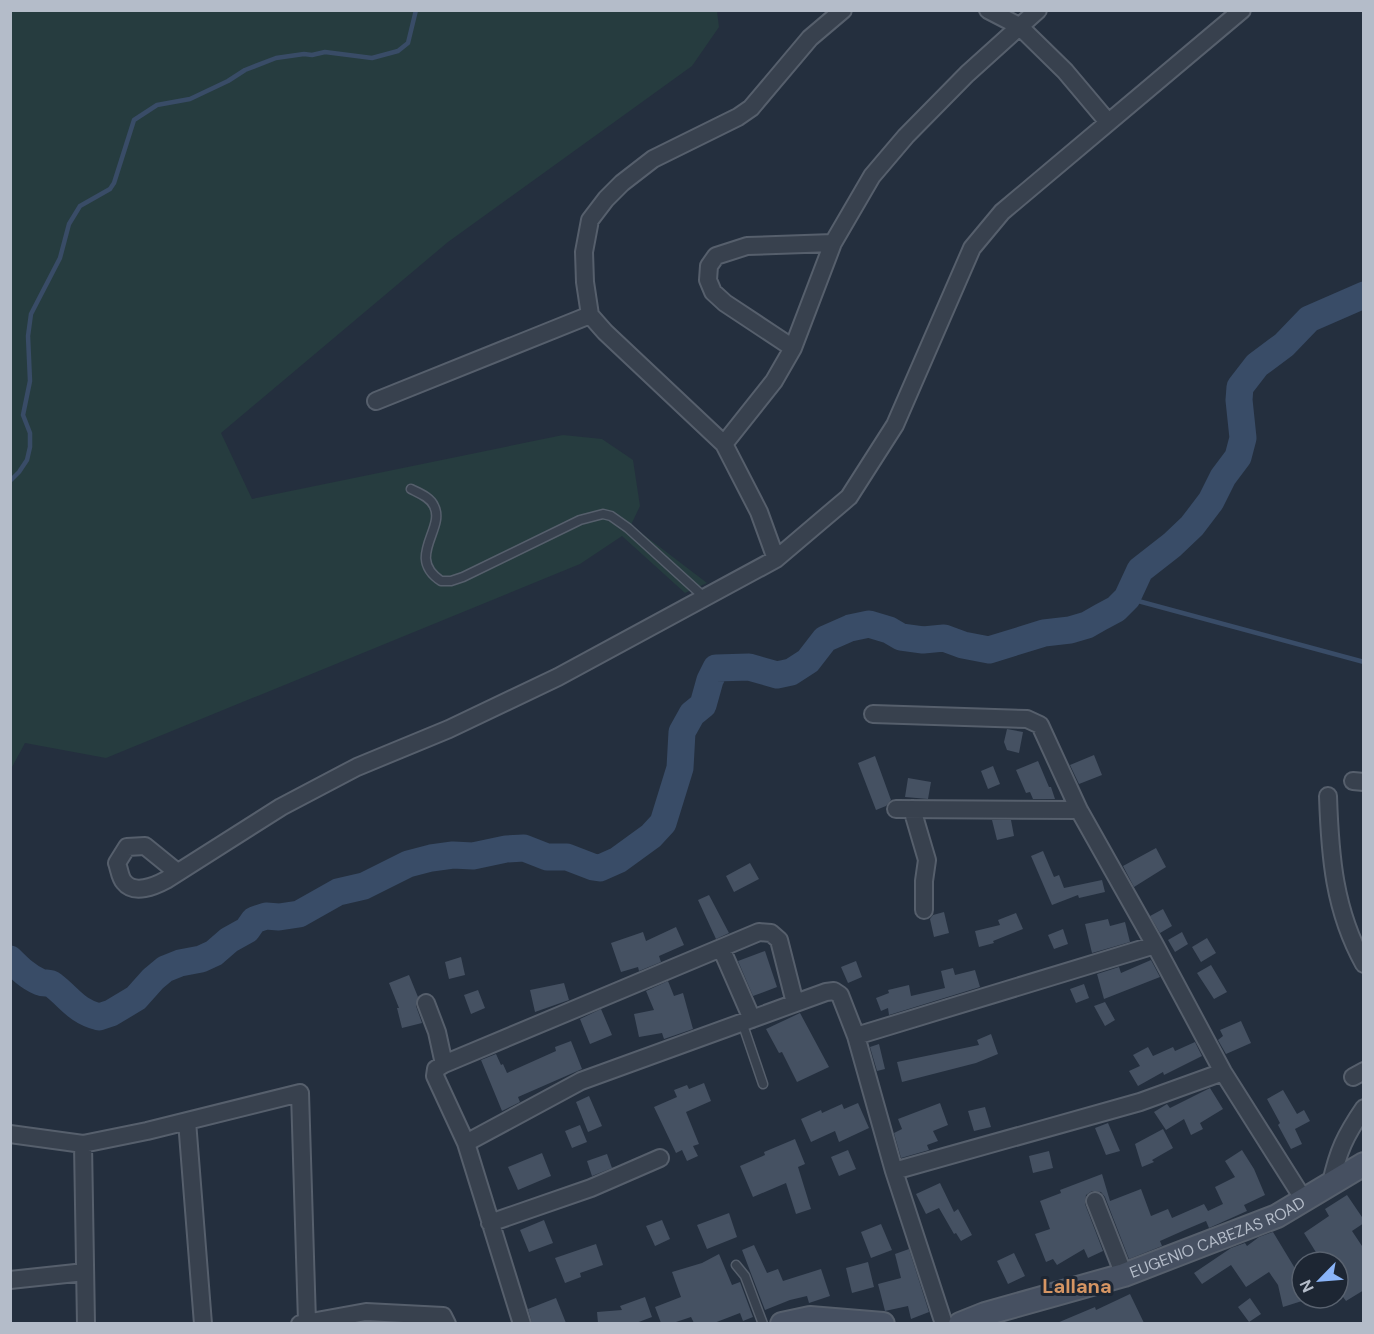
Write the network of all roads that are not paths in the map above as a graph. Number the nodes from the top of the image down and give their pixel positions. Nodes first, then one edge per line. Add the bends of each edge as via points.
1 (843, 10) edge
2 (988, 10) edge
3 (1038, 10) edge
4 (1242, 10) edge
5 (1019, 26) junction
6 (1108, 122) junction
7 (833, 243) junction
8 (590, 315) junction
9 (793, 348) junction
10 (376, 401) dead end
11 (724, 444) junction
12 (411, 489) dead end
13 (776, 559) junction
14 (704, 597) junction
15 (873, 714) dead end
16 (1328, 796) dead end
17 (1079, 810) junction
18 (177, 872) dead end
19 (924, 910) dead end
20 (1155, 945) junction
21 (721, 948) junction
22 (1364, 964) edge
23 (426, 1003) dead end
24 (795, 1003) junction
25 (747, 1021) junction
26 (856, 1036) junction
27 (444, 1064) junction
28 (1223, 1072) junction
29 (764, 1084) dead end
30 (1364, 1108) edge
31 (186, 1121) junction
32 (10, 1134) edge
33 (466, 1143) junction
34 (83, 1144) junction
35 (660, 1158) dead end
36 (1364, 1164) edge
37 (894, 1171) junction
38 (1331, 1183) junction
39 (1304, 1200) junction
40 (1095, 1201) dead end
41 (490, 1223) junction
42 (736, 1265) dead end
43 (85, 1272) junction
44 (1124, 1275) junction
45 (10, 1280) edge
46 (987, 1319) edge
47 (858, 1322) edge
48 (86, 1323) edge
49 (203, 1323) edge
50 (304, 1323) edge
51 (447, 1323) edge
52 (522, 1323) edge
53 (764, 1323) edge
54 (782, 1323) edge
55 (883, 1323) edge
56 (944, 1323) edge
57 (960, 1323) edge

1 - 8 street via 810,38 752,108 653,159 606,199 590,220 584,252
2 - 5 street
3 - 5 street
4 - 6 street
5 - 6 street via 1065,71
5 - 7 street via 951,90 872,176
6 - 13 street via 1002,212 972,248 895,425 867,470 849,497
7 - 9 street
7 - 9 street via 747,246 717,256 709,266 713,292
8 - 10 street
8 - 11 street
9 - 11 street via 774,381
11 - 13 street via 759,512
12 - 14 lane via 434,506 436,515 426,553 429,571 441,581 463,577 580,520 603,514 628,528
13 - 14 street
14 - 18 street via 558,677 357,767 281,807
15 - 17 street via 1027,719 1040,725
16 - 22 street via 1330,853 1341,911
17 - 19 street via 904,809 927,860
17 - 20 street
20 - 26 street
20 - 28 street
21 - 24 street via 759,932 776,936
21 - 25 street
21 - 27 street
23 - 27 street
24 - 25 street
24 - 26 street via 826,992 838,993
25 - 29 lane
25 - 33 street via 581,1081
26 - 37 street
27 - 33 street via 436,1069 435,1076
28 - 37 street via 1140,1102
28 - 39 street
30 - 38 street via 1346,1134
31 - 34 street
31 - 49 street
31 - 50 street via 300,1093
32 - 34 street
33 - 41 street
34 - 43 street
35 - 41 street via 591,1188
36 - 38 street, EUGENIO CABEZAS ROAD
37 - 56 street
38 - 39 street, EUGENIO CABEZAS ROAD
39 - 44 street, EUGENIO CABEZAS ROAD via 1277,1215
40 - 44 street
41 - 52 street
42 - 53 lane via 745,1276
43 - 45 street
43 - 48 street
44 - 46 street, EUGENIO CABEZAS ROAD
46 - 57 street, EUGENIO CABEZAS ROAD
47 - 54 street via 810,1318
47 - 55 street
50 - 51 street via 366,1312 443,1316

